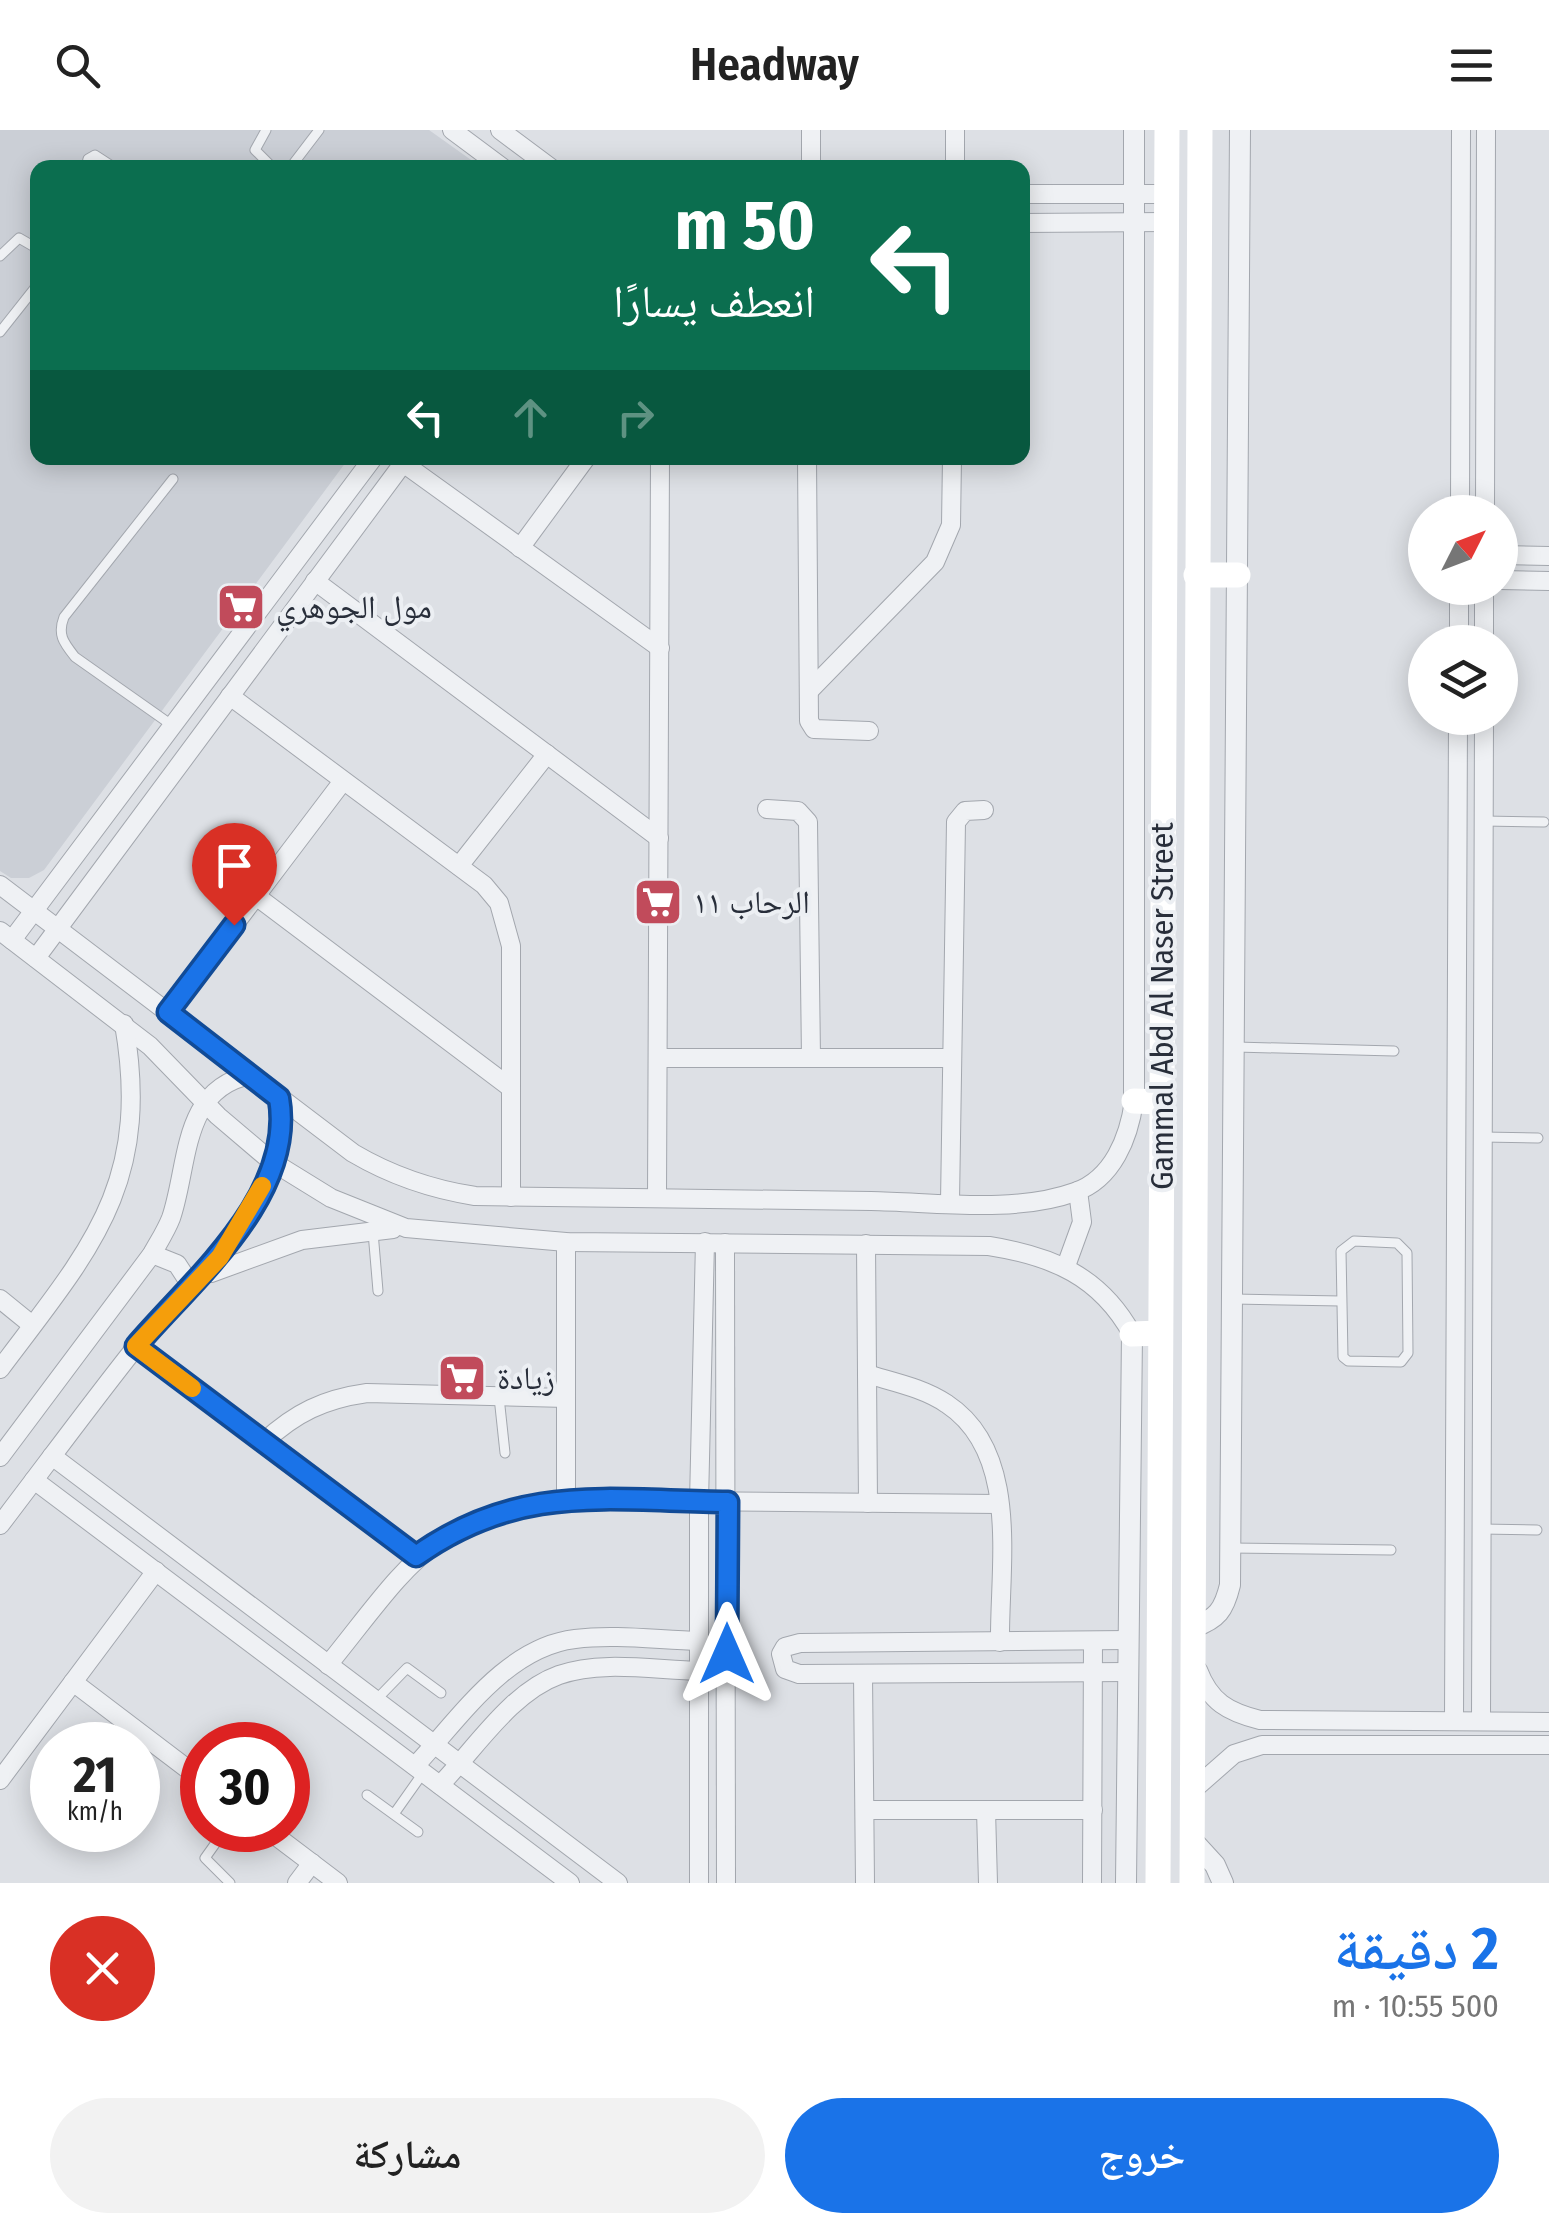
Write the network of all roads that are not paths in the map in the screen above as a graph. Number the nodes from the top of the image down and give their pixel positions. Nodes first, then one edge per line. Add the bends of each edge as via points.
1 (266, 130) edge
2 (319, 130) edge
3 (452, 130) edge
4 (500, 130) edge
5 (810, 130) edge
6 (955, 130) edge
7 (1134, 130) edge
8 (1167, 130) edge
9 (1200, 130) edge
10 (1240, 130) edge
11 (1461, 130) edge
12 (1486, 130) edge
13 (266, 160) edge
14 (296, 160) edge
15 (492, 160) edge
16 (540, 160) edge
17 (811, 160) edge
18 (955, 160) edge
19 (1030, 194) edge
20 (1134, 194) junction
21 (1167, 194) junction
22 (1134, 222) junction
23 (1167, 222) junction
24 (1030, 223) edge
25 (30, 244) edge
26 (0, 256) edge
27 (30, 294) edge
28 (0, 332) edge
29 (368, 465) edge
30 (401, 465) edge
31 (412, 465) edge
32 (581, 465) edge
33 (660, 465) edge
34 (806, 465) edge
35 (952, 465) edge
36 (1485, 468) junction
37 (1460, 469) junction
38 (172, 479) dead end
39 (1460, 495) edge
40 (1484, 495) edge
41 (520, 548) junction
42 (1518, 555) edge
43 (1549, 556) edge
44 (1196, 575) junction
45 (1238, 576) junction
46 (1518, 580) edge
47 (315, 581) junction
48 (1549, 581) edge
49 (660, 648) junction
50 (809, 691) junction
51 (230, 696) junction
52 (173, 726) junction
53 (869, 731) dead end
54 (1458, 735) edge
55 (1484, 735) edge
56 (1161, 750) junction
57 (1198, 750) junction
58 (547, 754) junction
59 (343, 781) junction
60 (768, 810) dead end
61 (984, 810) dead end
62 (1164, 810) junction
63 (1199, 810) junction
64 (1484, 821) junction
65 (1544, 822) dead end
66 (659, 838) junction
67 (459, 866) junction
68 (0, 885) edge
69 (256, 896) junction
70 (34, 911) junction
71 (57, 929) junction
72 (6, 936) edge
73 (36, 958) junction
74 (168, 1012) junction
75 (124, 1024) junction
76 (1236, 1047) junction
77 (1394, 1051) dead end
78 (658, 1058) junction
79 (811, 1058) junction
80 (952, 1058) junction
81 (251, 1075) junction
82 (511, 1088) junction
83 (279, 1098) junction
84 (1134, 1100) junction
85 (1161, 1102) junction
86 (205, 1103) junction
87 (1483, 1137) junction
88 (1538, 1138) dead end
89 (271, 1160) junction
90 (1078, 1191) junction
91 (510, 1197) junction
92 (657, 1198) junction
93 (950, 1202) junction
94 (406, 1228) junction
95 (373, 1229) junction
96 (566, 1242) junction
97 (715, 1242) junction
98 (866, 1244) junction
99 (152, 1254) junction
100 (1066, 1266) junction
101 (196, 1282) junction
102 (378, 1292) dead end
103 (0, 1299) edge
104 (1234, 1299) junction
105 (1340, 1301) junction
106 (32, 1326) junction
107 (1160, 1333) junction
108 (1132, 1334) junction
109 (136, 1346) junction
110 (0, 1369) edge
111 (867, 1374) junction
112 (499, 1397) junction
113 (566, 1398) junction
114 (264, 1442) junction
115 (1455, 1442) junction
116 (1482, 1442) junction
117 (506, 1453) dead end
118 (0, 1456) edge
119 (52, 1456) junction
120 (34, 1480) junction
121 (566, 1500) junction
122 (699, 1502) junction
123 (728, 1502) junction
124 (868, 1503) junction
125 (998, 1504) junction
126 (0, 1525) edge
127 (1482, 1529) junction
128 (1537, 1530) dead end
129 (1231, 1548) junction
130 (1390, 1550) dead end
131 (416, 1556) junction
132 (156, 1571) junction
133 (1194, 1627) junction
134 (1128, 1640) junction
135 (699, 1641) junction
136 (1093, 1641) junction
137 (1000, 1642) junction
138 (1194, 1661) junction
139 (328, 1665) junction
140 (699, 1671) junction
141 (1128, 1672) junction
142 (1093, 1673) junction
143 (864, 1674) junction
144 (73, 1682) junction
145 (441, 1693) dead end
146 (376, 1701) junction
147 (1454, 1721) junction
148 (126, 1722) edge
149 (1482, 1722) junction
150 (1549, 1722) edge
151 (1549, 1745) edge
152 (434, 1746) junction
153 (160, 1748) edge
154 (180, 1763) edge
155 (460, 1764) junction
156 (419, 1770) junction
157 (0, 1780) edge
158 (440, 1785) junction
159 (1193, 1790) junction
160 (368, 1795) dead end
161 (864, 1810) junction
162 (986, 1810) junction
163 (1093, 1810) junction
164 (394, 1814) junction
165 (418, 1832) dead end
166 (1192, 1841) junction
167 (209, 1852) edge
168 (297, 1852) edge
169 (312, 1863) junction
170 (230, 1883) edge
171 (297, 1883) edge
172 (338, 1883) edge
173 (570, 1883) edge
174 (618, 1883) edge
175 (699, 1883) edge
176 (726, 1883) edge
177 (865, 1883) edge
178 (988, 1883) edge
179 (1092, 1883) edge
180 (1126, 1883) edge
181 (1158, 1883) edge
182 (1192, 1883) edge
183 (1223, 1883) edge

1 - 13 lane via 256,150
2 - 14 lane
3 - 15 street
4 - 16 street
5 - 17 street
6 - 18 street
7 - 20 street
8 - 21 main road, Gammal Abd Al Naser Street
9 - 44 main road, Gammal Abd Al Naser Street
10 - 45 street
11 - 37 street
12 - 36 street
19 - 20 street
20 - 21 street
20 - 22 street
21 - 23 main road, Gammal Abd Al Naser Street
22 - 23 street
22 - 24 street
22 - 84 street
23 - 56 main road, Gammal Abd Al Naser Street
25 - 26 lane via 19,238
27 - 28 lane
29 - 52 street
30 - 47 street
31 - 41 street
32 - 41 street
33 - 49 street
34 - 50 street
35 - 50 street via 951,525 935,562
36 - 37 street
36 - 40 street
37 - 39 street
38 - 52 lane via 60,628 75,657
41 - 49 street
42 - 43 street
44 - 45 main road
44 - 57 main road, Gammal Abd Al Naser Street
45 - 76 street
46 - 48 street
47 - 51 street
47 - 58 street
49 - 66 street
50 - 53 street via 814,729
51 - 59 street
51 - 71 street
52 - 70 street
54 - 115 street
55 - 64 street
56 - 57 main road
56 - 62 main road, Gammal Abd Al Naser Street
57 - 63 main road, Gammal Abd Al Naser Street
58 - 66 street
58 - 67 street
59 - 67 street
59 - 69 street
60 - 79 street via 798,811 808,822
61 - 80 street via 965,812 956,822
62 - 63 main road
62 - 85 main road, Gammal Abd Al Naser Street
63 - 133 main road, Gammal Abd Al Naser Street
64 - 65 lane
64 - 87 street
66 - 78 street
67 - 82 street via 492,894 508,924
68 - 70 street
69 - 74 street
69 - 82 street
70 - 71 street
70 - 72 street
71 - 73 street
71 - 74 street
72 - 73 street
73 - 75 street
74 - 81 street
75 - 86 street
75 - 106 street via 132,1070 126,1161 92,1246
76 - 77 lane
76 - 104 street
78 - 79 street
78 - 92 street
79 - 80 street
80 - 93 street
81 - 83 street
81 - 86 street via 224,1083
82 - 91 street
83 - 89 street via 281,1130
83 - 91 street via 381,1170 443,1191
84 - 85 main road
84 - 90 street via 1112,1163
85 - 107 main road, Gammal Abd Al Naser Street
86 - 89 street
86 - 99 street via 184,1151 170,1218
87 - 88 lane
87 - 116 street
89 - 94 street via 331,1198
89 - 101 street via 250,1212
90 - 93 street
90 - 100 street via 1082,1222
91 - 92 street
92 - 93 street
94 - 95 street
94 - 96 street
95 - 101 street via 285,1244
95 - 102 lane
96 - 97 street
96 - 113 street
97 - 98 street
97 - 122 street
97 - 123 street
98 - 100 street via 989,1246
98 - 111 street
99 - 101 street
99 - 118 street
100 - 108 street via 1105,1294
101 - 109 street
103 - 106 street
104 - 105 lane
104 - 129 street
105 - 105 lane via 1345,1245 1404,1246 1405,1359 1348,1361
106 - 110 street
107 - 108 main road
107 - 181 main road, Gammal Abd Al Naser Street
108 - 134 street
109 - 114 street
109 - 119 street
111 - 124 street
111 - 125 street via 946,1403 971,1424 989,1453
112 - 113 street
112 - 114 street via 340,1396 290,1418
112 - 117 lane
113 - 121 street
114 - 131 street
115 - 116 street
115 - 147 street
116 - 127 street
119 - 120 street
119 - 139 street
120 - 126 street
120 - 132 street
121 - 122 street
121 - 131 street via 486,1515
122 - 123 street
122 - 135 street
123 - 124 street
123 - 176 street
124 - 125 street
125 - 137 street
127 - 128 lane
127 - 149 street
129 - 130 lane
129 - 133 street via 1226,1604 1214,1620
131 - 139 street
132 - 144 street
132 - 156 street
133 - 138 main road, Gammal Abd Al Naser Street
134 - 136 street
134 - 141 street
135 - 140 street
135 - 152 street via 588,1638 547,1646 500,1675
136 - 137 street
136 - 142 street
137 - 143 street via 800,1643 781,1654 792,1674
138 - 147 street via 1207,1693 1231,1712 1260,1720
138 - 159 main road, Gammal Abd Al Naser Street
139 - 146 street
140 - 155 street via 602,1668 560,1674 523,1696
140 - 175 street
141 - 142 street
141 - 180 street
142 - 143 street
142 - 163 street
143 - 161 street
144 - 148 street
144 - 157 street
145 - 146 lane via 407,1668
146 - 152 street
147 - 149 street
149 - 150 street
151 - 159 street via 1262,1746 1234,1754
152 - 155 street
152 - 156 street
153 - 154 street
155 - 158 street
155 - 174 street
156 - 158 street
156 - 164 lane
158 - 173 street
159 - 166 main road, Gammal Abd Al Naser Street
160 - 164 lane
161 - 162 street
161 - 177 street
162 - 163 street
162 - 178 street
163 - 179 street
164 - 165 lane
166 - 182 main road, Gammal Abd Al Naser Street
166 - 183 street
167 - 170 lane via 205,1858
168 - 169 street
169 - 171 street
169 - 172 street

